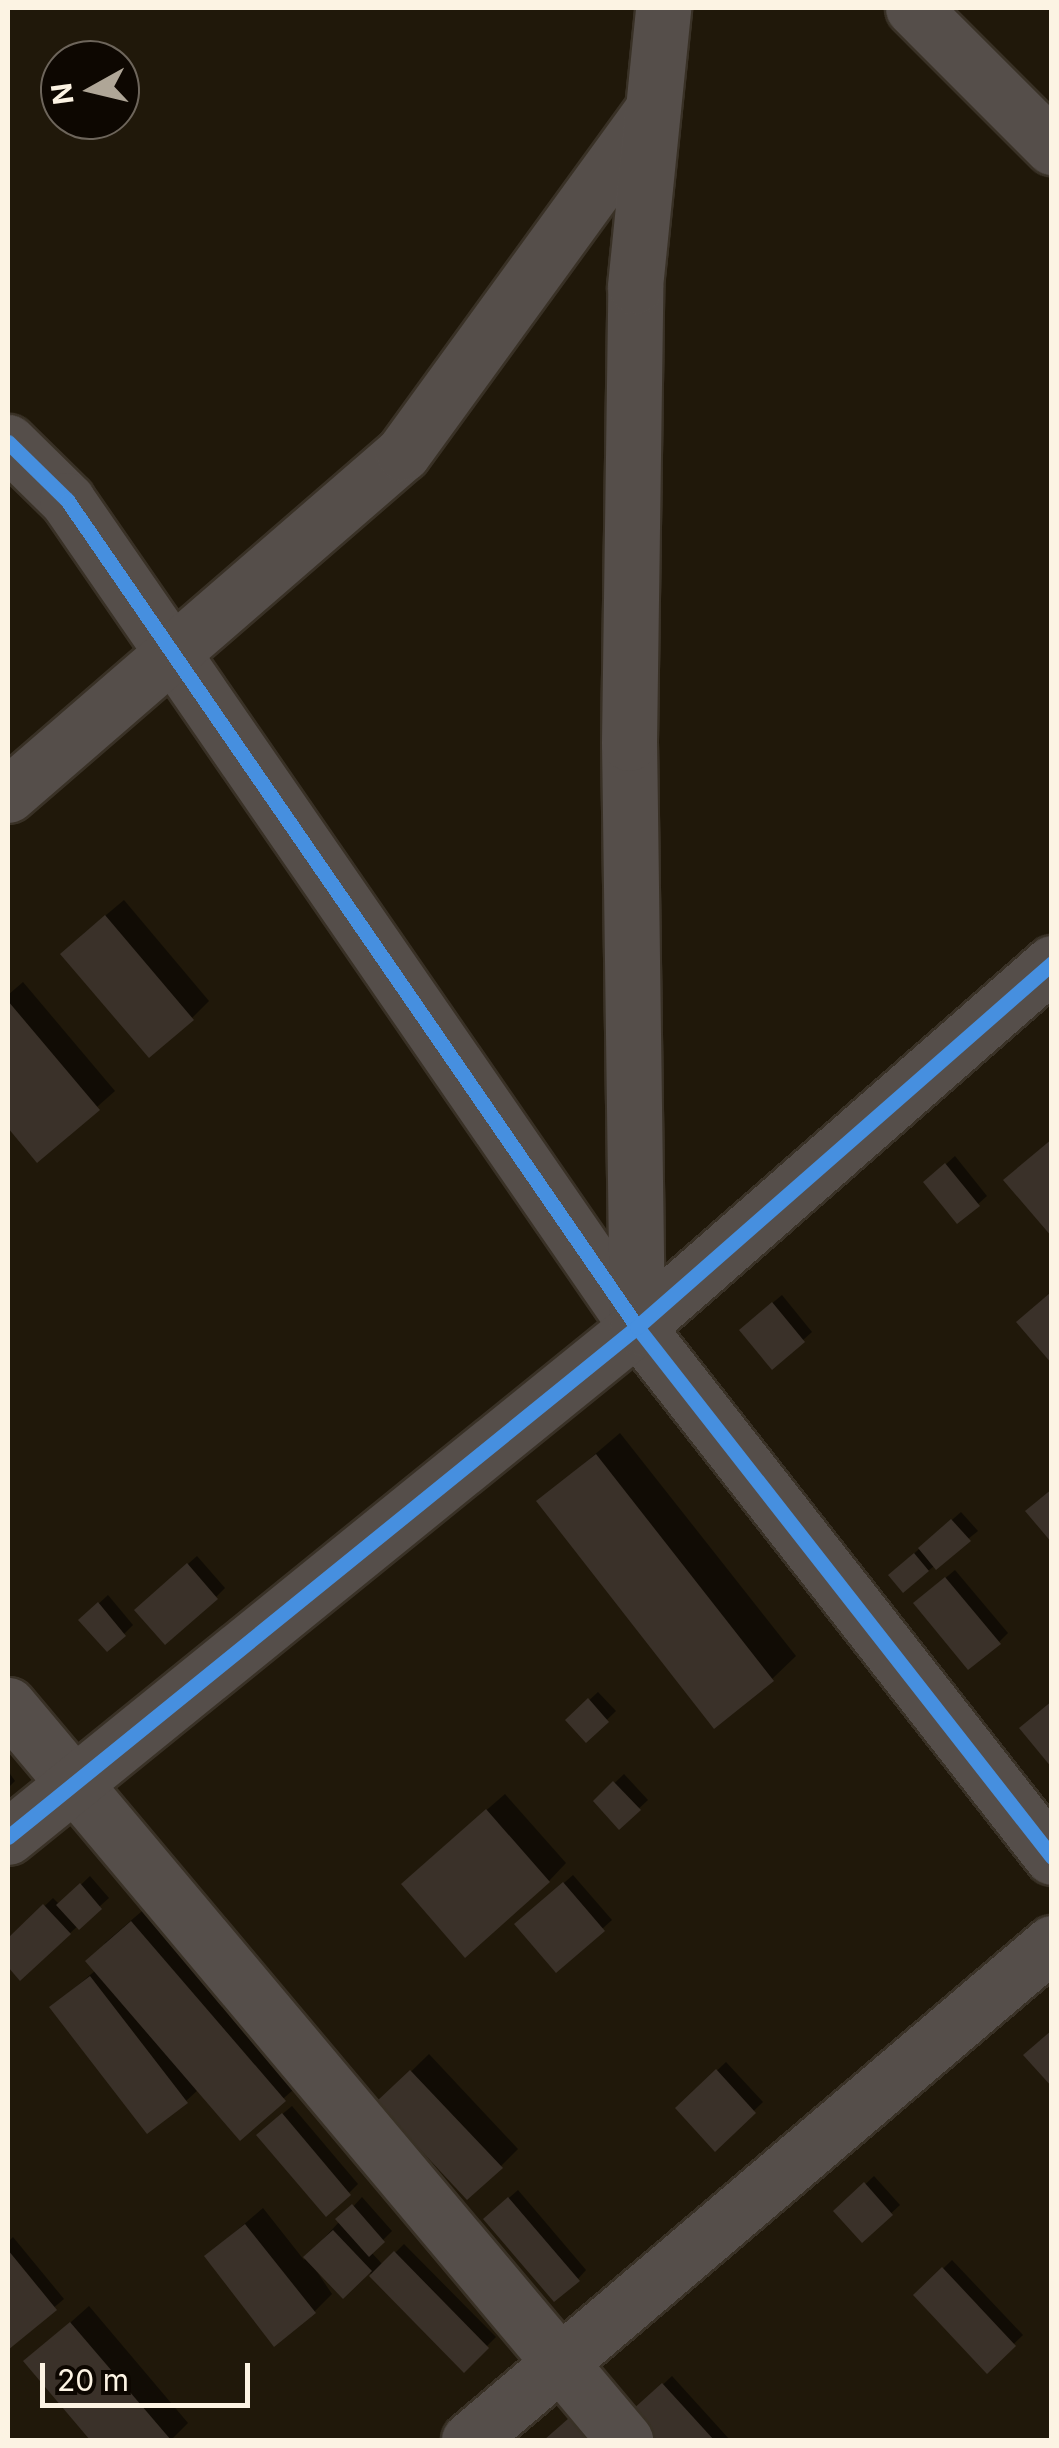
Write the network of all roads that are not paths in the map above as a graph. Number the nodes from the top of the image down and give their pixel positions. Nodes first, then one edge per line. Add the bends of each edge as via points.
1 (664, 8) edge
2 (913, 8) edge
3 (652, 110) junction
4 (1052, 147) edge
5 (8, 442) edge
6 (173, 653) junction
7 (8, 796) edge
8 (1052, 962) edge
9 (638, 1326) junction
10 (8, 1705) edge
11 (73, 1782) junction
12 (8, 1837) edge
13 (1052, 1857) edge
14 (1052, 1943) edge
15 (562, 2362) junction
16 (469, 2440) edge
17 (625, 2440) edge

1 - 3 street
2 - 4 street
3 - 6 street via 404,454
3 - 9 street via 635,286 629,743
5 - 6 street via 67,500
6 - 7 street
6 - 9 street
8 - 9 street
9 - 11 street
9 - 13 street
10 - 11 street
11 - 12 street
11 - 15 street
14 - 15 street
15 - 16 street
15 - 17 street

